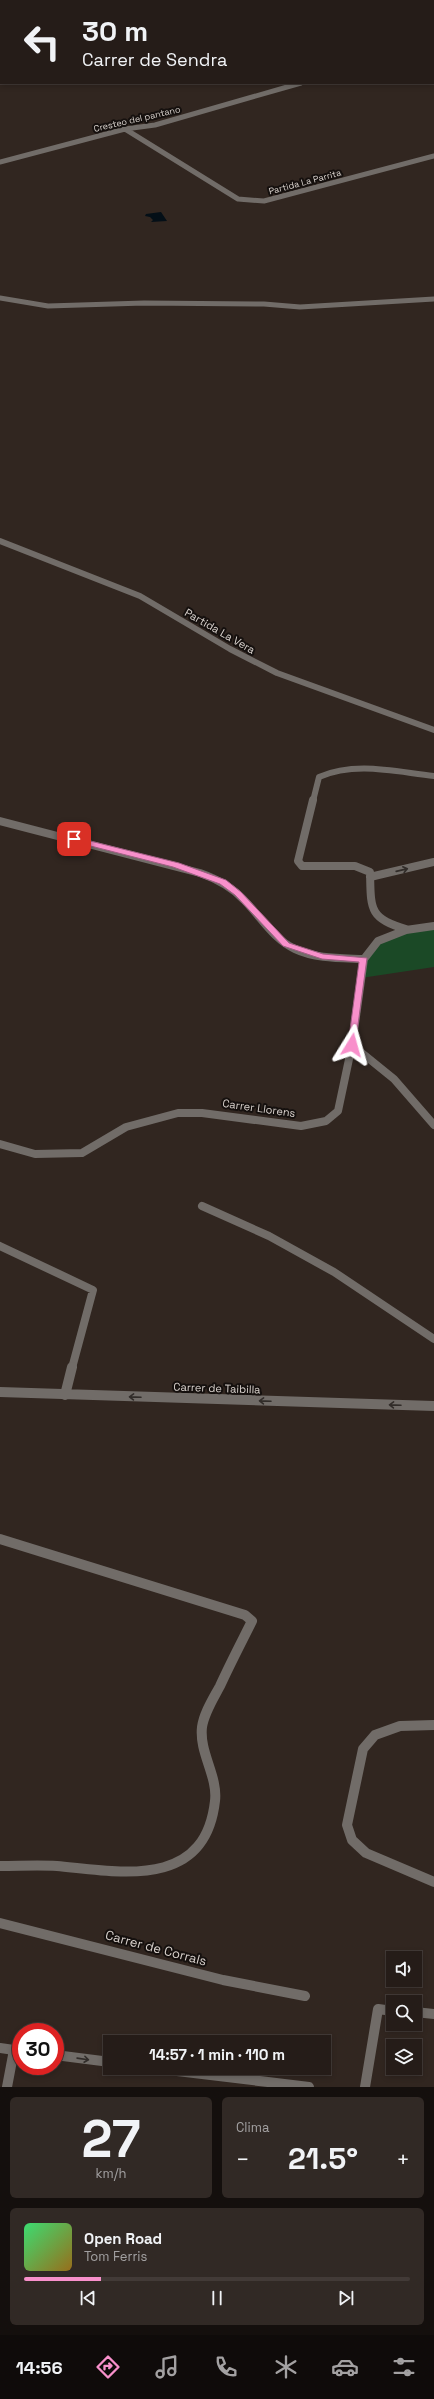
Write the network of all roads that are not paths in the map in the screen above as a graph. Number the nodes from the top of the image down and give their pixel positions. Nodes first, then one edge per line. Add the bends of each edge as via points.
1 (298, 84) edge
2 (125, 130) junction
3 (434, 156) edge
4 (0, 162) edge
5 (0, 298) edge
6 (434, 299) edge
7 (0, 541) edge
8 (434, 730) edge
9 (434, 776) edge
10 (0, 821) edge
11 (434, 862) edge
12 (370, 877) junction
13 (434, 926) edge
14 (406, 930) junction
15 (364, 959) junction
16 (352, 1045) junction
17 (434, 1126) edge
18 (0, 1144) edge
19 (202, 1206) dead end
20 (0, 1246) edge
21 (434, 1339) edge
22 (0, 1392) edge
23 (65, 1395) junction
24 (434, 1406) edge
25 (0, 1539) edge
26 (434, 1725) edge
27 (0, 1866) edge
28 (434, 1882) edge
29 (0, 1923) edge
30 (306, 1996) dead end
31 (386, 2010) edge
32 (422, 2013) edge
33 (434, 2014) edge
34 (0, 2048) edge
35 (12, 2049) edge
36 (64, 2056) edge
37 (103, 2061) edge
38 (12, 2068) edge
39 (210, 2075) edge
40 (7, 2087) edge
41 (309, 2087) edge
42 (365, 2087) edge

1 - 2 street, Cresteo del pantano via 154,125
2 - 3 street, Partida La Parrita via 238,199 264,201
2 - 4 street, Cresteo del pantano
5 - 6 street via 48,306 144,303 264,304 300,307
7 - 8 street, Partida La Vera via 140,596 230,649 277,672
9 - 12 street via 353,769 328,772 319,778 315,785 299,864 311,868 358,866 366,868 370,872
10 - 15 street via 202,873 223,882 238,894 286,944 322,957
12 -> 11 street
12 - 14 street via 372,913 380,921
13 - 14 street
14 - 15 street via 378,940
15 - 16 street, Carrer Llorens
16 - 17 street via 394,1079
16 - 18 street, Carrer Llorens via 338,1111 326,1121 316,1124 301,1126 208,1113 178,1113 126,1127 82,1153 35,1154
19 - 21 street via 269,1236 334,1272
20 - 23 street via 93,1290
22 - 23 street, Carrer de Taibilla
24 -> 23 street, Carrer de Taibilla
25 - 27 street via 245,1615 252,1621 200,1730 202,1748 215,1795 211,1819 204,1838 192,1853 172,1865 130,1874 55,1866
26 - 28 street via 400,1726 375,1735 363,1749 347,1825 352,1840 366,1853
29 - 30 street, Carrer de Corrals via 223,1980
31 - 42 street via 378,2009
32 - 33 street
34 - 35 street
36 -> 37 street
38 - 40 street
39 - 41 street

